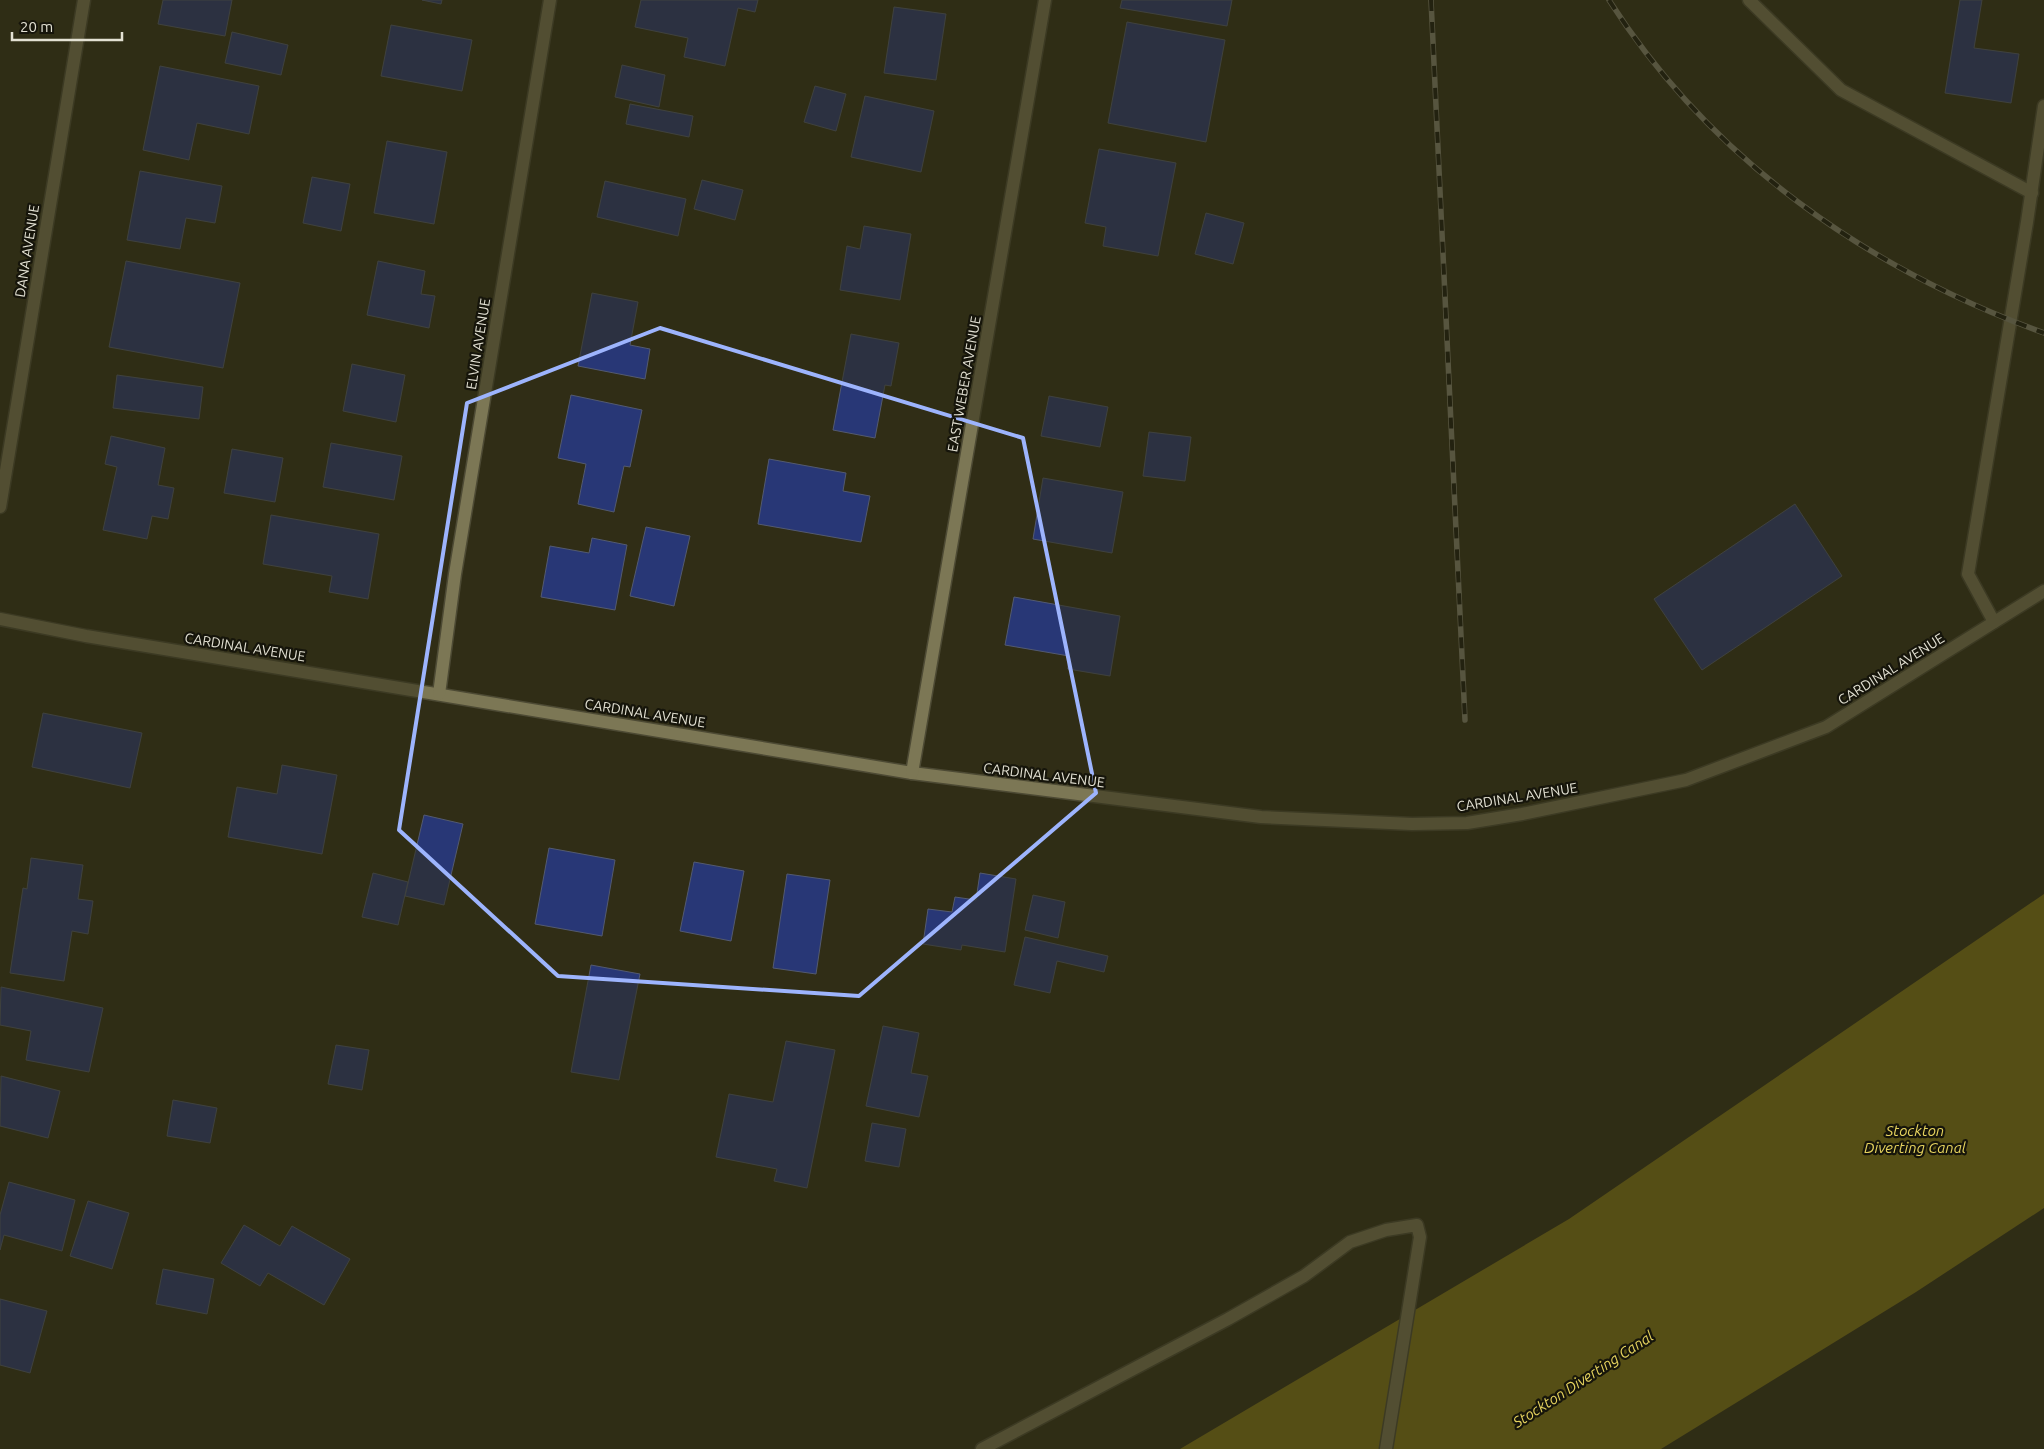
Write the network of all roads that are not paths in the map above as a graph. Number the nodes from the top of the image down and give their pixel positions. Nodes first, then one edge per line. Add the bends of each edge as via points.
1 (84, 0) edge
2 (550, 0) edge
3 (1045, 0) edge
4 (1749, 0) edge
5 (2044, 106) edge
6 (2032, 193) junction
7 (0, 507) edge
8 (2044, 591) edge
9 (0, 619) edge
10 (1994, 622) junction
11 (439, 694) junction
12 (912, 773) junction
13 (982, 1449) edge
14 (1386, 1449) edge

1 - 7 street, DANA AVENUE
2 - 11 street, ELVIN AVENUE via 455,574
3 - 12 street, EAST WEBER AVENUE
4 - 6 street via 1841,90
5 - 6 street
6 - 10 street via 1968,574
8 - 10 street, CARDINAL AVENUE
9 - 11 street, CARDINAL AVENUE
10 - 12 street, CARDINAL AVENUE via 1826,727 1686,780 1467,823 1261,818
11 - 12 street, CARDINAL AVENUE
13 - 14 street via 1228,1319 1304,1276 1350,1242 1386,1230 1417,1225 1420,1237

